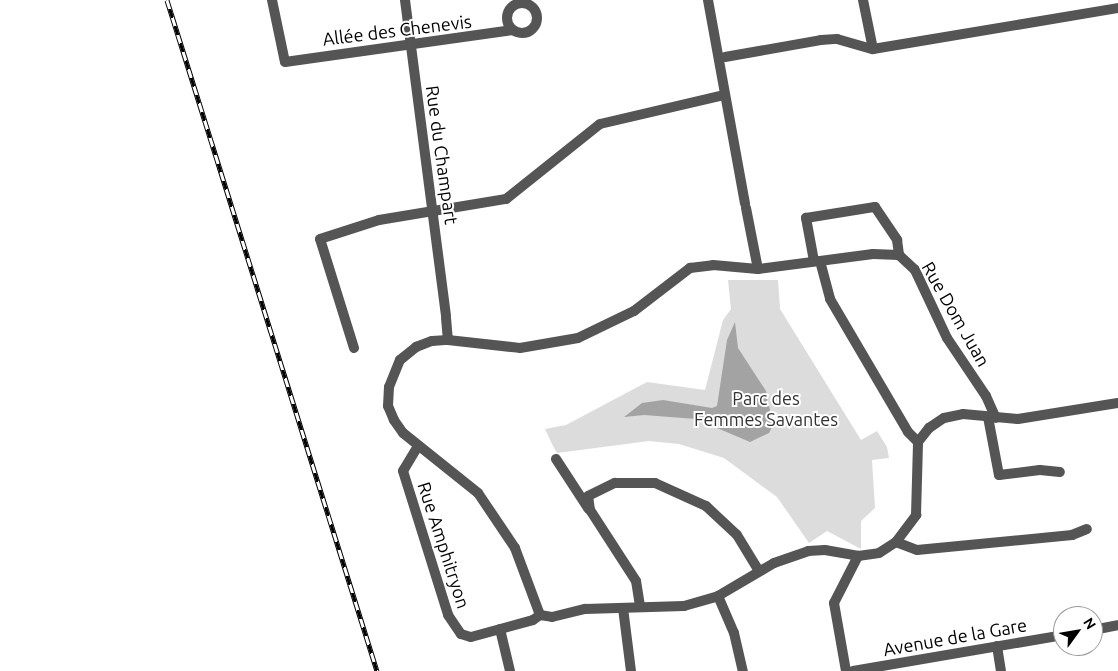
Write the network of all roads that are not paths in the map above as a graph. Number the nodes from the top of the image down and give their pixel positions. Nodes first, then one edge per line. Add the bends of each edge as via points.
1 (272, 0) edge
2 (405, 0) edge
3 (708, 0) edge
4 (863, 0) edge
5 (1118, 8) edge
6 (513, 30) dead end
7 (411, 44) junction
8 (873, 49) junction
9 (725, 57) dead end
10 (724, 95) junction
11 (433, 212) junction
12 (899, 256) junction
13 (817, 261) junction
14 (758, 269) junction
15 (448, 340) junction
16 (354, 348) dead end
17 (1118, 403) edge
18 (992, 417) junction
19 (918, 442) junction
20 (418, 446) junction
21 (556, 459) dead end
22 (1060, 472) dead end
23 (590, 510) junction
24 (1086, 528) dead end
25 (896, 542) junction
26 (858, 556) junction
27 (759, 571) junction
28 (718, 596) junction
29 (640, 606) junction
30 (623, 608) junction
31 (540, 615) junction
32 (1118, 625) edge
33 (1103, 628) edge
34 (500, 629) junction
35 (1053, 637) edge
36 (997, 646) junction
37 (510, 671) edge
38 (631, 671) edge
39 (743, 671) edge
40 (846, 671) edge
41 (853, 671) edge
42 (1001, 671) edge

1 - 7 street, Allée des Chenevis via 285,62
2 - 7 street, Rue du Champart
3 - 10 street
4 - 8 street
5 - 8 street
6 - 7 street, Allée des Chenevis
7 - 11 street, Rue du Champart
8 - 9 street via 845,41 821,40
10 - 11 street via 600,124 506,199
10 - 14 street
11 - 15 street, Rue du Champart
11 - 16 street via 379,220 320,239
12 - 13 street via 873,254
12 - 13 street via 897,240 875,207 806,218
12 - 18 street, Rue Dom Juan via 915,270 948,338 986,396
13 - 14 street
13 - 19 street via 830,299 908,432
14 - 15 street via 713,265 690,268 612,324 550,345 520,348
15 - 20 street via 416,347 400,360 392,377 388,406 403,433
17 - 18 street via 1018,419
18 - 19 street via 963,414 944,418 929,428
18 - 22 street, Rue Dom Juan via 999,475 1040,470
19 - 25 street via 916,515
20 - 31 street via 478,493 515,548
20 - 34 street, Rue Amphitryon via 403,471 448,615 461,634 471,637
21 - 23 street
23 - 27 street via 588,496 600,488 635,481 655,483 688,495 722,519
23 - 29 street via 632,573
24 - 25 street via 1072,535 917,550
25 - 26 street via 880,553
26 - 27 street, Rue Amphitryon via 824,550 808,551
26 - 40 street via 834,603
27 - 28 street, Rue Amphitryon
28 - 29 street, Rue Amphitryon via 684,606
28 - 39 street via 734,633
29 - 30 street, Rue Amphitryon
30 - 31 street, Rue Amphitryon via 585,609 552,617
30 - 38 street
31 - 34 street, Rue Amphitryon
32 - 33 street
34 - 37 street
35 - 36 street, Avenue de la Gare
36 - 41 street, Avenue de la Gare
36 - 42 street

